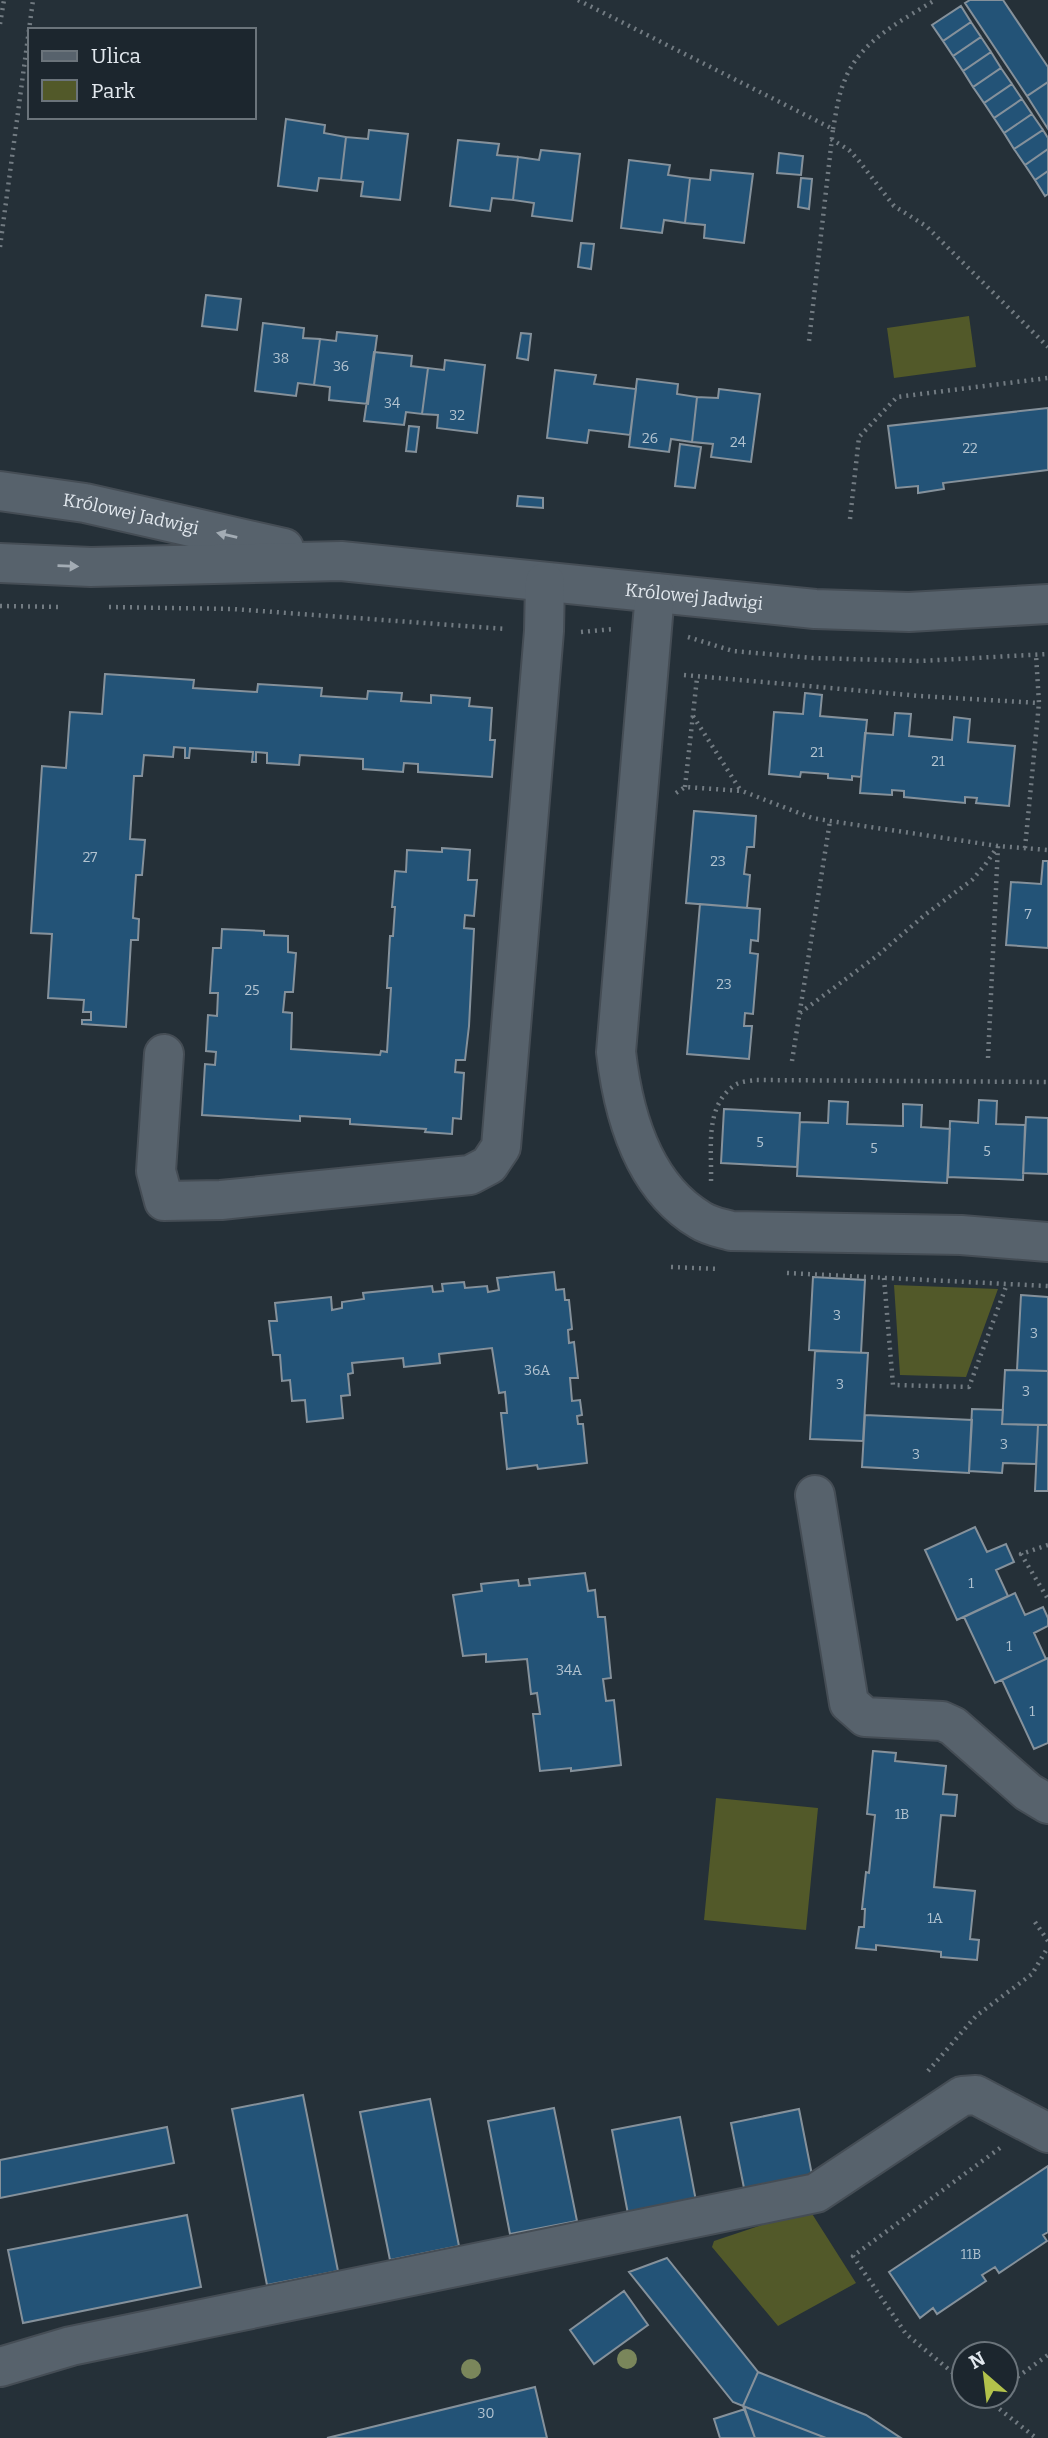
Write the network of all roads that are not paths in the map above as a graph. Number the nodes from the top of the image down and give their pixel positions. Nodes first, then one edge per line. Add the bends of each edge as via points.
1 (0, 491) edge
2 (341, 561) junction
3 (0, 563) edge
4 (545, 582) junction
5 (655, 593) junction
6 (1048, 604) edge
7 (164, 1054) dead end
8 (1048, 1242) edge
9 (815, 1495) dead end
10 (1048, 1804) edge
11 (1040, 2128) edge
12 (0, 2367) edge

2 -> 1 street, Królowej Jadwigi via 85,503
3 -> 2 street, Królowej Jadwigi via 91,567
2 - 4 street, Królowej Jadwigi
4 - 5 street, Królowej Jadwigi
4 - 7 street via 501,1147 489,1165 470,1175 221,1200 164,1201 156,1171
5 - 6 street, Królowej Jadwigi via 815,609 909,612
5 - 8 street via 616,1052 629,1122 659,1183 699,1220 731,1231 961,1235
9 - 10 street via 849,1703 865,1717 942,1721 953,1726
11 - 12 street via 976,2095 962,2096 816,2193 84,2344

